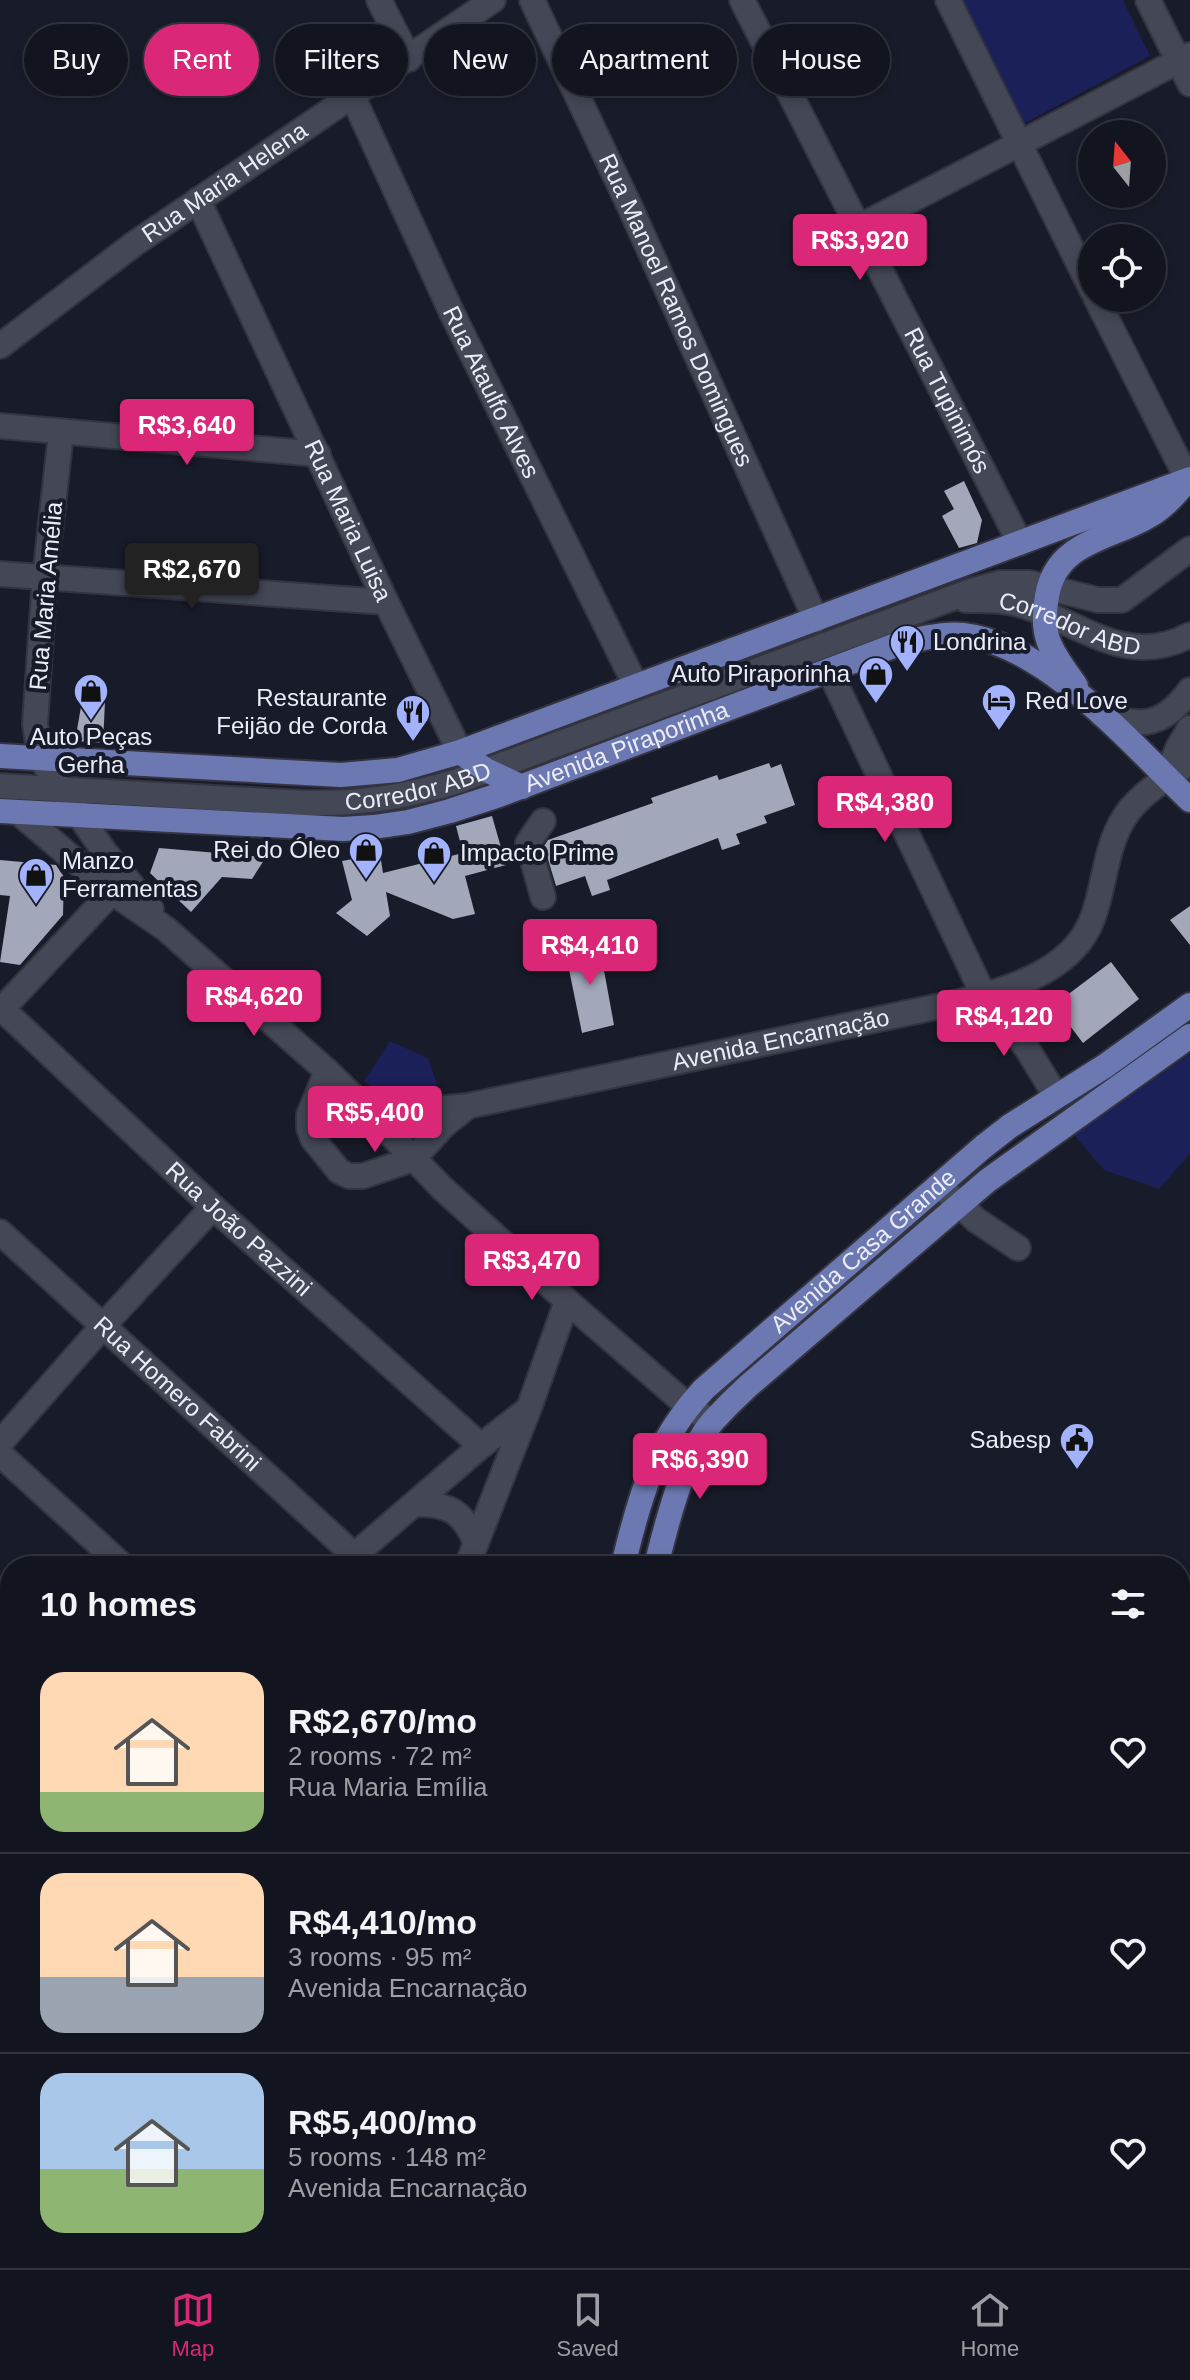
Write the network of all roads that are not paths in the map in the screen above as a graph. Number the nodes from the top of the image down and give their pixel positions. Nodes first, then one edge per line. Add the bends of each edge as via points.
1 (379, 0) edge
2 (493, 0) edge
3 (532, 0) edge
4 (742, 0) edge
5 (948, 0) edge
6 (1148, 0) edge
7 (1184, 58) edge
8 (409, 59) joint
9 (1190, 84) edge
10 (351, 96) edge
11 (352, 96) edge
12 (1019, 144) junction
13 (198, 200) junction
14 (859, 227) junction
15 (1078, 262) edge
16 (1103, 312) edge
17 (0, 346) edge
18 (0, 426) edge
19 (61, 433) junction
20 (318, 454) junction
21 (1189, 479) edge
22 (1020, 543) junction
23 (1190, 549) edge
24 (0, 574) edge
25 (45, 577) junction
26 (1049, 586) junction
27 (947, 599) junction
28 (1122, 600) junction
29 (386, 602) junction
30 (1044, 614) junction
31 (816, 620) junction
32 (1190, 635) edge
33 (1124, 646) junction
34 (829, 670) junction
35 (636, 686) junction
36 (1190, 690) edge
37 (1094, 706) junction
38 (1190, 728) edge
39 (460, 752) junction
40 (0, 756) edge
41 (40, 758) junction
42 (1190, 762) edge
43 (486, 770) junction
44 (1166, 778) junction
45 (0, 786) edge
46 (522, 787) junction
47 (60, 790) junction
48 (1190, 800) edge
49 (9, 811) edge
50 (79, 816) junction
51 (543, 821) dead end
52 (112, 892) junction
53 (543, 897) dead end
54 (166, 929) junction
55 (984, 996) junction
56 (1190, 1005) edge
57 (2, 1008) edge
58 (1190, 1036) edge
59 (327, 1071) junction
60 (1056, 1096) junction
61 (468, 1106) junction
62 (372, 1115) junction
63 (413, 1159) junction
64 (939, 1185) junction
65 (959, 1205) junction
66 (213, 1207) junction
67 (0, 1232) edge
68 (1018, 1248) dead end
69 (567, 1301) junction
70 (102, 1327) junction
71 (688, 1406) junction
72 (529, 1408) junction
73 (712, 1422) junction
74 (0, 1443) edge
75 (481, 1446) junction
76 (0, 1454) edge
77 (415, 1504) junction
78 (476, 1543) junction
79 (112, 1556) edge
80 (343, 1556) edge
81 (354, 1556) edge
82 (471, 1556) edge
83 (626, 1556) edge
84 (659, 1556) edge

1 - 8 street
2 - 8 street, Rua Maria Helena
3 - 31 street, Rua Manoel Ramos Domingues
4 - 14 street, Rua Tupinimós
5 - 12 street
6 - 7 street
7 - 9 street
7 - 12 street
10 - 13 street, Rua Maria Helena
11 - 35 street, Rua Ataulfo Alves via 451,311
12 - 14 street
12 - 15 street
13 - 17 street, Rua Maria Helena
13 - 20 street, Rua Maria Luisa
14 - 22 street, Rua Tupinimós
16 - 21 street
18 - 19 street
19 - 20 street
19 - 25 street, Rua Maria Amélia
20 - 29 street, Rua Maria Luisa
21 - 22 main road
21 - 26 main road via 1150,516 1069,556
22 - 31 main road
23 - 28 street, Corredor ABD
24 - 25 street
25 - 29 street
25 - 41 street, Rua Maria Amélia via 35,724
26 - 27 street, Corredor ABD via 1000,583
26 - 28 street, Corredor ABD via 1098,600
26 - 30 main road
27 - 30 street, Corredor ABD via 1002,601
27 - 43 street, Corredor ABD
28 - 33 street via 1115,623
29 - 39 street, Rua Maria Luisa
30 - 33 street, Corredor ABD
30 - 37 main road via 1052,650
31 - 35 main road
32 - 33 street, Corredor ABD via 1158,648
34 - 37 main road, Avenida Piraporinha via 915,640 961,635 1009,649
34 - 46 main road, Avenida Piraporinha
34 - 55 street
35 - 39 main road
36 - 37 street via 1156,721 1130,722
37 - 44 main road, Avenida Piraporinha
38 - 44 street, Avenida Encarnação
39 - 41 main road via 398,770 341,775
39 - 43 main road
40 - 41 main road
41 - 47 street
42 - 44 street, Avenida Encarnação
43 - 46 main road
43 - 47 street, Corredor ABD via 417,794 348,804
44 - 48 main road, Avenida Piraporinha
44 - 55 street, Avenida Encarnação via 1120,825 1093,917 1081,939 1035,976
45 - 47 street, Corredor ABD
46 - 50 main road, Avenida Piraporinha via 450,811 374,827
47 - 50 street
49 - 50 main road, Avenida Piraporinha
49 - 52 street
50 - 54 street
51 - 53 street via 528,843
52 - 54 street
52 - 57 street
54 - 59 street
55 - 60 street via 1026,1047
55 - 61 street, Avenida Encarnação
56 - 60 main road, Avenida Casa Grande
57 - 66 street, Rua João Pazzini
58 - 65 main road, Avenida Casa Grande
59 - 62 street
59 - 63 street, Avenida Encarnação via 309,1128 339,1171 363,1176
60 - 64 main road, Avenida Casa Grande
61 - 62 street, Avenida Encarnação
61 - 63 street, Avenida Encarnação
62 - 63 street
63 - 69 street
64 - 65 street
64 - 71 main road, Avenida Casa Grande
65 - 68 street
65 - 73 main road, Avenida Casa Grande
66 - 70 street
66 - 75 street, Rua João Pazzini
67 - 70 street, Rua Homero Fabrini
69 - 71 street
69 - 72 street
70 - 74 street
70 - 80 street, Rua Homero Fabrini
71 - 73 street
71 - 83 main road, Avenida Casa Grande via 655,1459
72 - 75 street
72 - 78 street
73 - 84 main road, Avenida Casa Grande via 686,1469
75 - 77 street
76 - 79 street
77 - 78 street via 447,1507 462,1516
77 - 81 street
78 - 82 street

